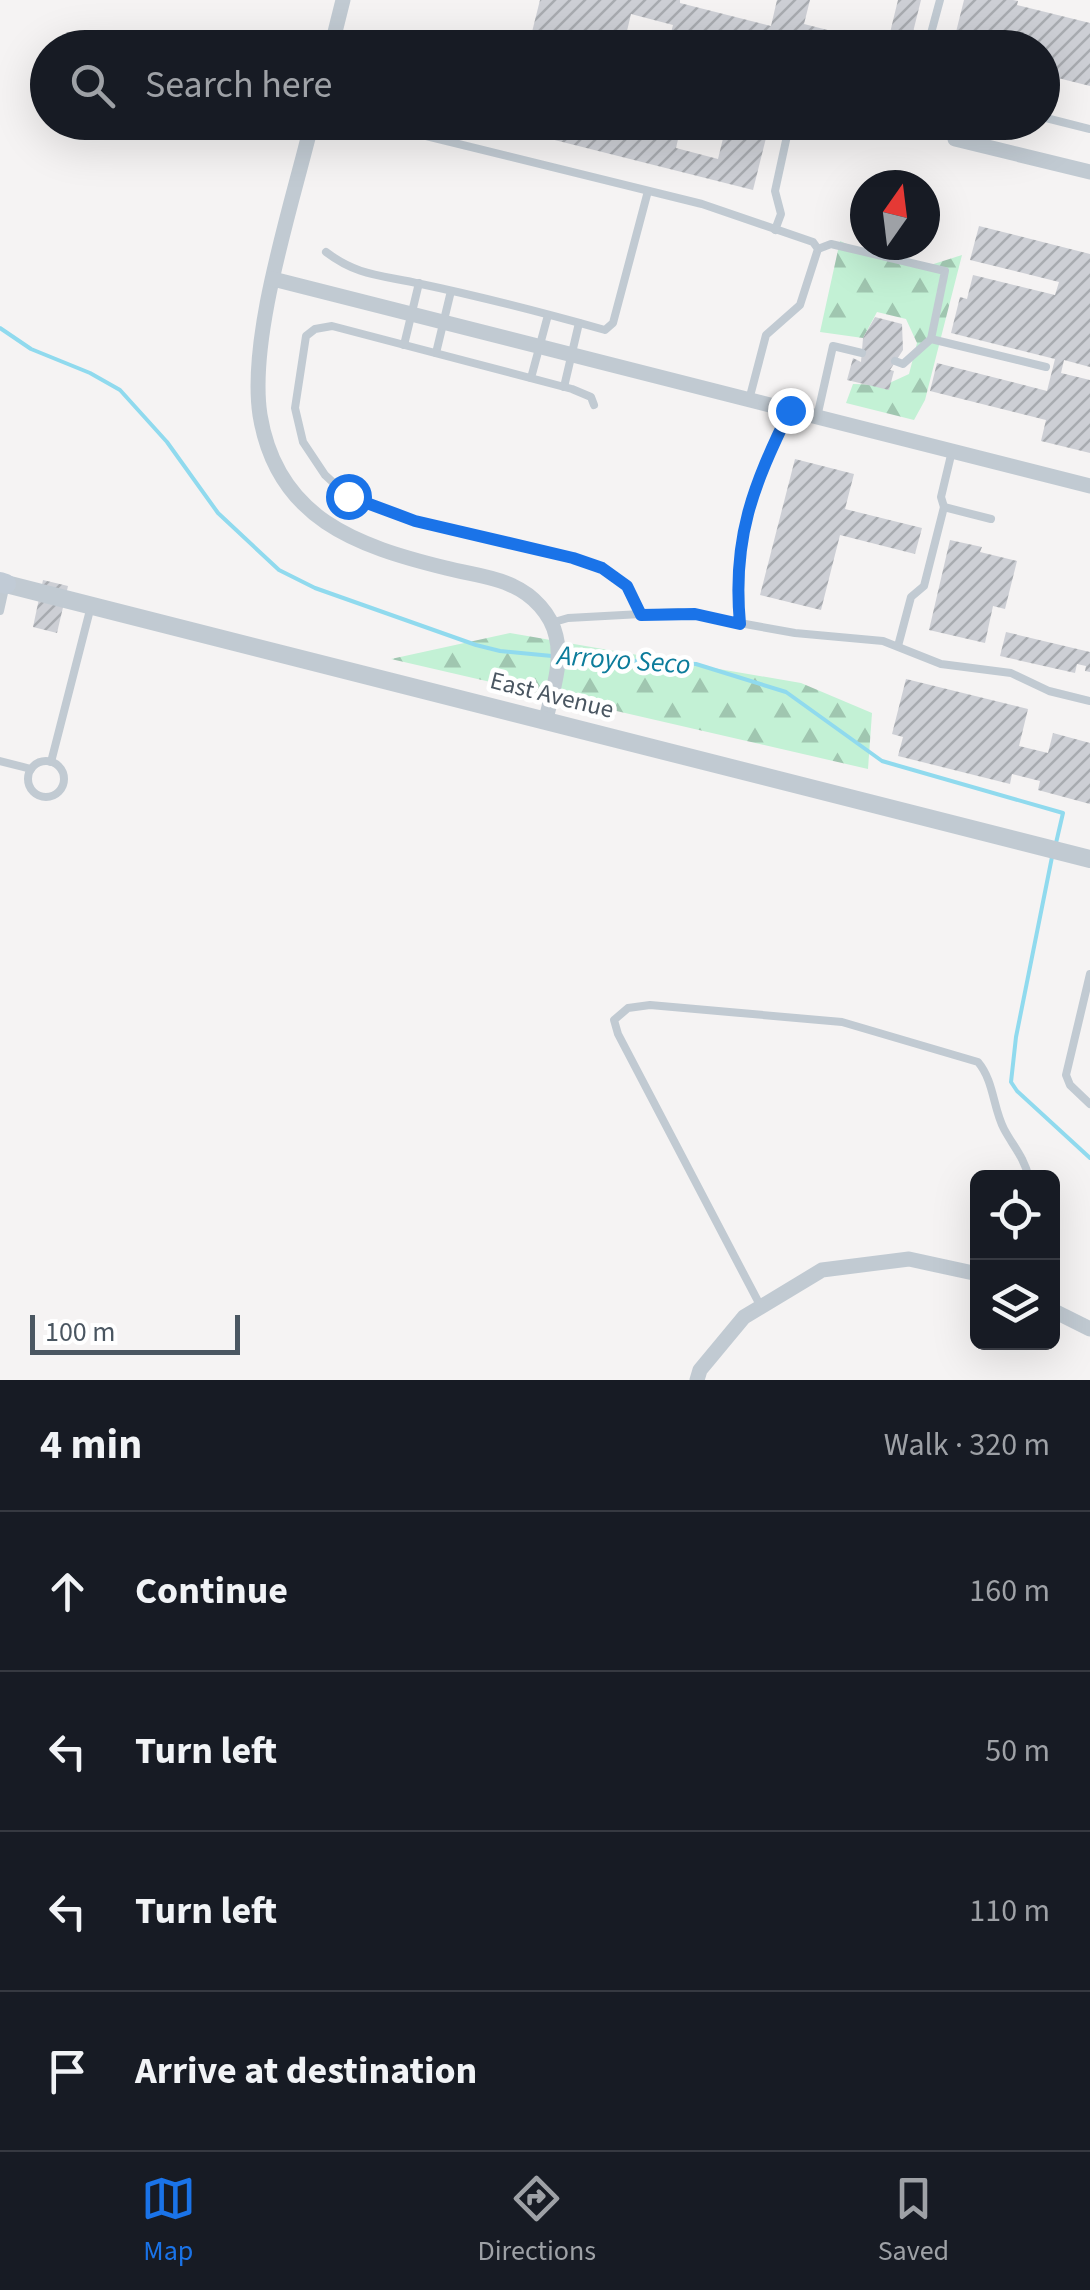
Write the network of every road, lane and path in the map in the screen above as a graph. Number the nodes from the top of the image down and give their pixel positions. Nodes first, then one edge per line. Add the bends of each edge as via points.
1 (940, 0) edge
2 (338, 1) edge
3 (334, 30) edge
4 (932, 30) edge
5 (1060, 122) edge
6 (1090, 129) edge
7 (308, 140) edge
8 (441, 140) edge
9 (786, 140) edge
10 (959, 140) edge
11 (980, 140) edge
12 (979, 145) junction
13 (1090, 172) edge
14 (648, 191) junction
15 (775, 230) junction
16 (818, 249) junction
17 (326, 252) dead end
18 (273, 280) junction
19 (419, 283) junction
20 (451, 291) junction
21 (412, 314) junction
22 (548, 315) junction
23 (443, 322) junction
24 (580, 323) junction
25 (931, 339) junction
26 (404, 345) junction
27 (541, 347) junction
28 (436, 353) junction
29 (862, 353) dead end
30 (572, 355) junction
31 (895, 362) dead end
32 (1046, 367) dead end
33 (531, 378) junction
34 (564, 387) junction
35 (749, 400) junction
36 (594, 404) dead end
37 (790, 410) junction
38 (818, 417) junction
39 (952, 451) junction
40 (1090, 486) edge
41 (944, 507) junction
42 (991, 519) dead end
43 (3, 583) edge
44 (92, 605) junction
45 (0, 611) edge
46 (641, 615) junction
47 (551, 623) junction
48 (740, 624) junction
49 (898, 646) junction
50 (1090, 700) edge
51 (546, 719) junction
52 (0, 761) edge
53 (50, 762) junction
54 (31, 769) junction
55 (1090, 859) edge
56 (1090, 974) edge
57 (1090, 1104) edge
58 (1027, 1170) edge
59 (970, 1272) edge
60 (761, 1307) junction
61 (1060, 1314) edge
62 (1090, 1329) edge
63 (697, 1380) edge

1 - 4 lane
2 - 3 street
5 - 6 lane
7 - 18 street
8 - 14 lane
9 - 15 lane
10 - 12 street
11 - 12 lane
12 - 13 street
14 - 15 lane
14 - 24 lane via 613,323 605,330
15 - 16 lane
16 - 25 lane via 831,244 944,271
16 - 35 lane via 800,306 766,335
17 - 19 lane via 348,268
18 - 21 street
18 - 47 street via 258,377 260,417 278,468 302,502 353,540 511,584
19 - 20 lane
19 - 21 lane
20 - 22 lane
20 - 23 lane
21 - 23 street
21 - 26 lane
22 - 24 lane
22 - 27 lane
23 - 27 street
23 - 28 lane
24 - 30 lane
25 - 31 lane via 903,364
25 - 32 lane
26 - 28 lane
26 - 46 lane via 332,326 306,336 295,408 303,442 325,475 348,496 415,521 602,568 627,586
27 - 30 street
27 - 33 lane
28 - 33 lane
29 - 38 lane via 833,346
30 - 34 lane
30 - 35 street
33 - 34 lane
34 - 36 lane
35 - 37 street
37 - 38 street
37 - 48 lane via 760,472 741,535
38 - 39 street
39 - 40 street
39 - 41 lane
41 - 42 lane
41 - 49 lane via 924,586 911,598
43 - 44 street, East Avenue
43 - 45 lane
44 - 51 street, East Avenue
44 - 53 lane
46 - 47 lane
46 - 48 lane via 695,614
47 - 51 street via 558,650
48 - 49 lane
49 - 50 lane via 940,664 1011,672 1049,691
51 - 55 street, East Avenue
52 - 54 lane
53 - 54 lane
53 - 54 lane via 64,779 50,796 33,791
56 - 57 lane via 1066,1074
58 - 60 lane via 978,1062 842,1022 628,1008 614,1020 618,1034
59 - 60 street via 909,1259 822,1270
60 - 63 street via 744,1318
61 - 62 street

